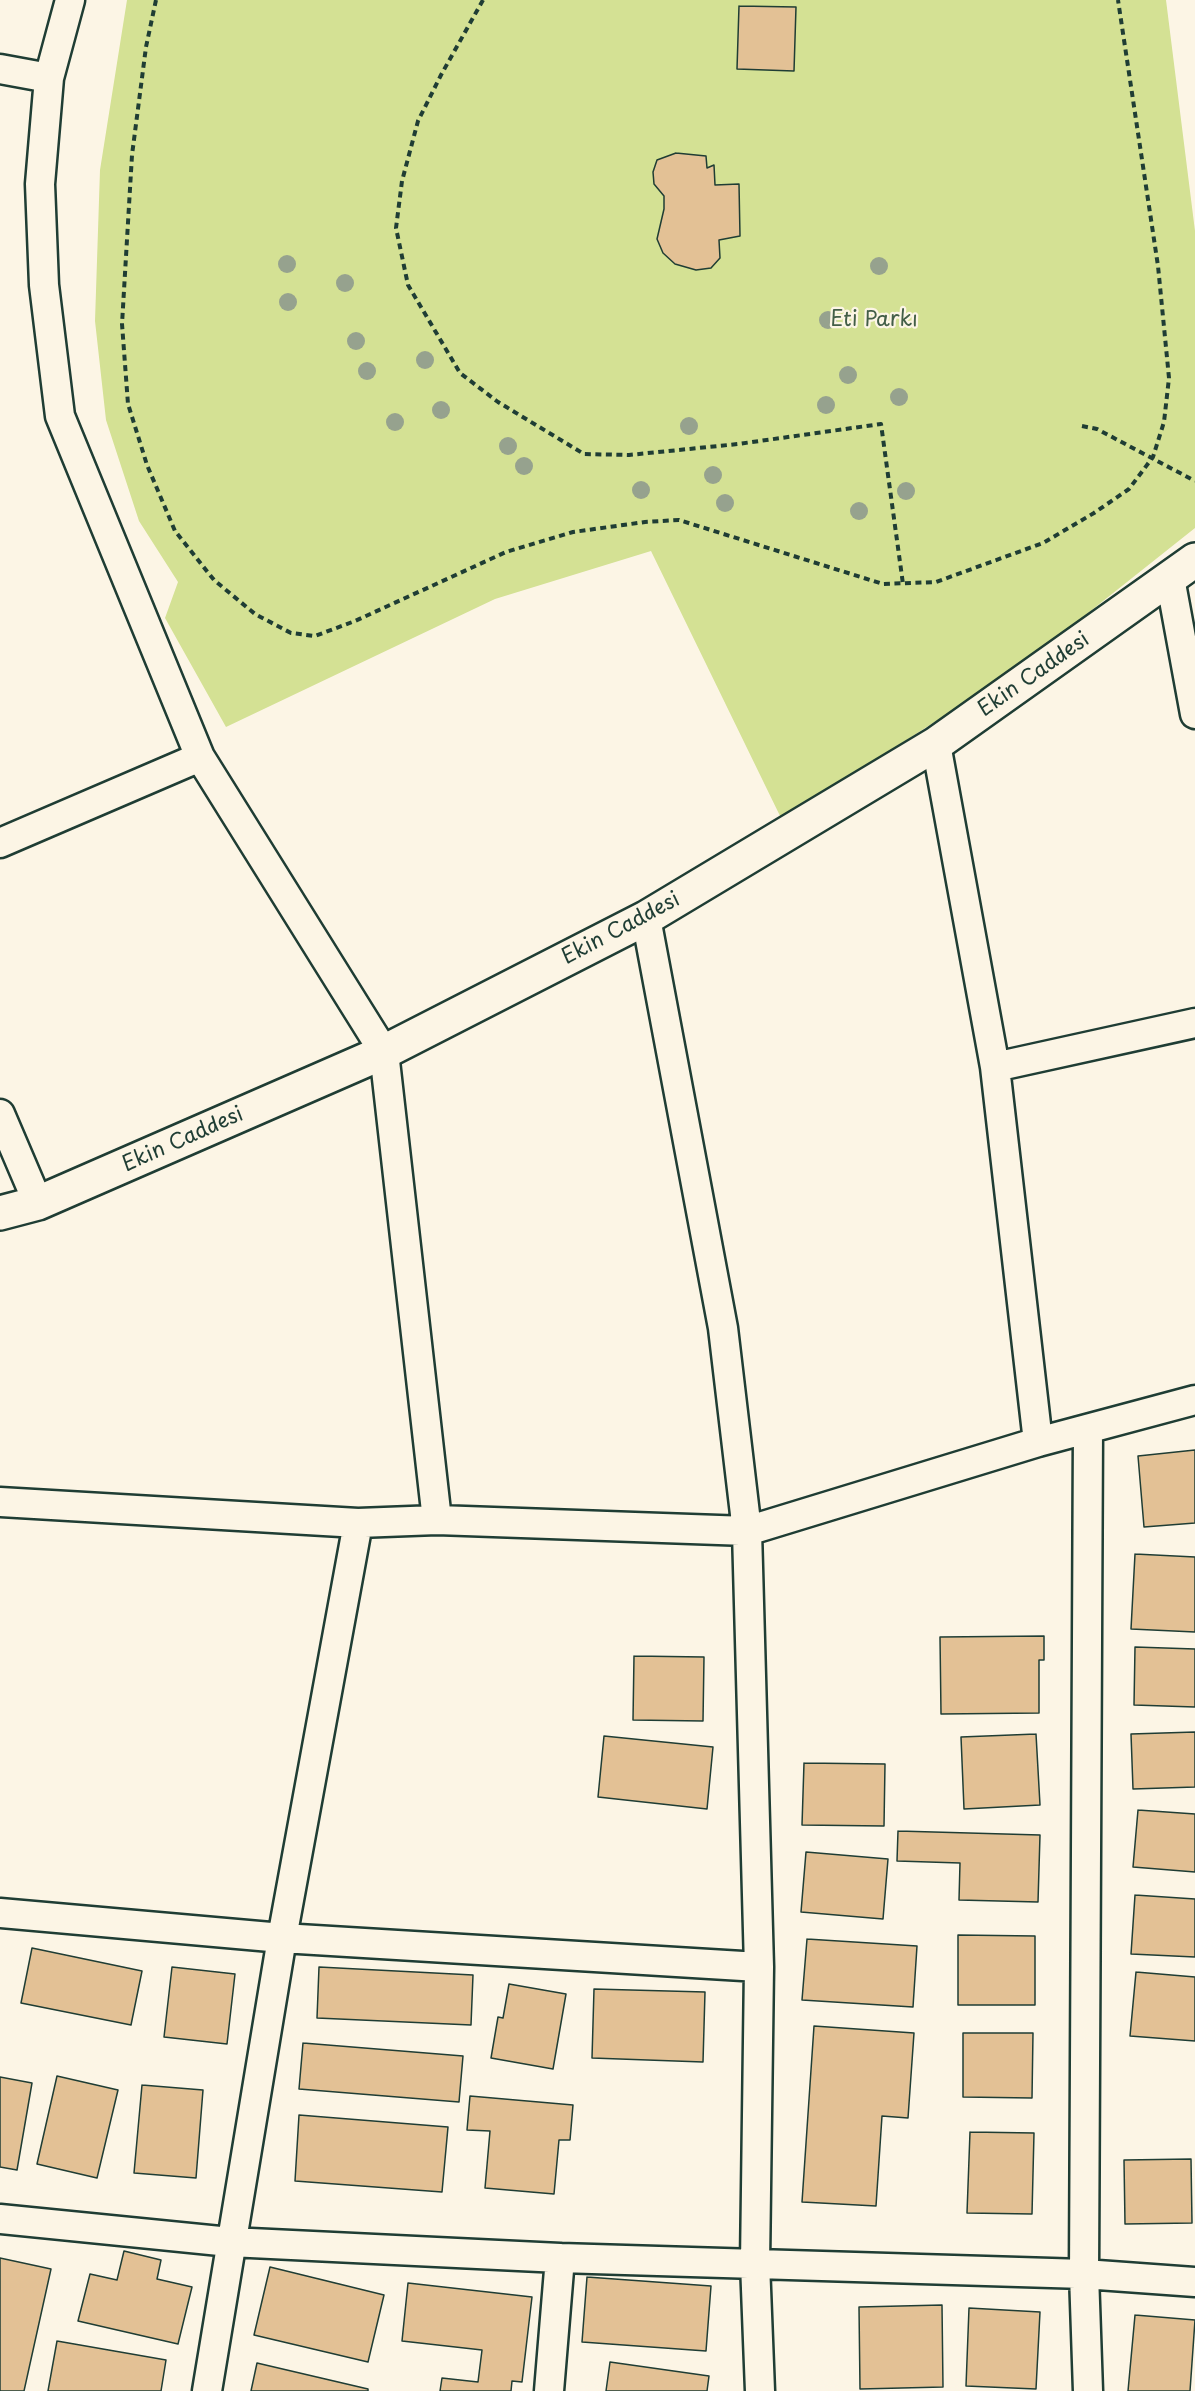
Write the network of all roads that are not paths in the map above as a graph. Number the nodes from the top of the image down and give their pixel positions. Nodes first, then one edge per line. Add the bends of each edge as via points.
1 (70, 0) edge
2 (0, 69) edge
3 (49, 78) junction
4 (1183, 569) edge
5 (1195, 714) edge
6 (936, 744) junction
7 (200, 757) junction
8 (0, 843) edge
9 (646, 918) junction
10 (1195, 1023) edge
11 (384, 1052) junction
12 (994, 1067) junction
13 (0, 1114) edge
14 (38, 1203) junction
15 (0, 1213) edge
16 (1195, 1400) edge
17 (1088, 1429) junction
18 (1038, 1442) junction
19 (0, 1502) edge
20 (437, 1520) junction
21 (358, 1523) junction
22 (747, 1531) junction
23 (0, 1913) edge
24 (282, 1938) junction
25 (759, 1967) junction
26 (0, 2219) edge
27 (230, 2242) junction
28 (560, 2258) junction
29 (755, 2263) junction
30 (1084, 2274) junction
31 (1195, 2282) edge
32 (207, 2391) edge
33 (549, 2391) edge
34 (760, 2391) edge
35 (1089, 2391) edge

1 - 3 street
2 - 3 street
3 - 7 street via 40,184 44,285 60,416
4 - 5 street
4 - 6 street, Ekin Caddesi
6 - 9 street, Ekin Caddesi
6 - 12 street
7 - 8 street
7 - 11 street
9 - 11 street, Ekin Caddesi
9 - 22 street via 723,1328
10 - 12 street
11 - 14 street, Ekin Caddesi
11 - 20 street
12 - 18 street
13 - 14 street
14 - 15 street, Ekin Caddesi
16 - 17 street
17 - 18 street
17 - 30 street
18 - 22 street
19 - 21 street
20 - 21 street
20 - 22 street
21 - 24 street
22 - 25 street
23 - 24 street
24 - 25 street
24 - 27 street
25 - 29 street
26 - 27 street
27 - 28 street
27 - 32 street
28 - 29 street
28 - 33 street
29 - 30 street
29 - 34 street
30 - 31 street
30 - 35 street

